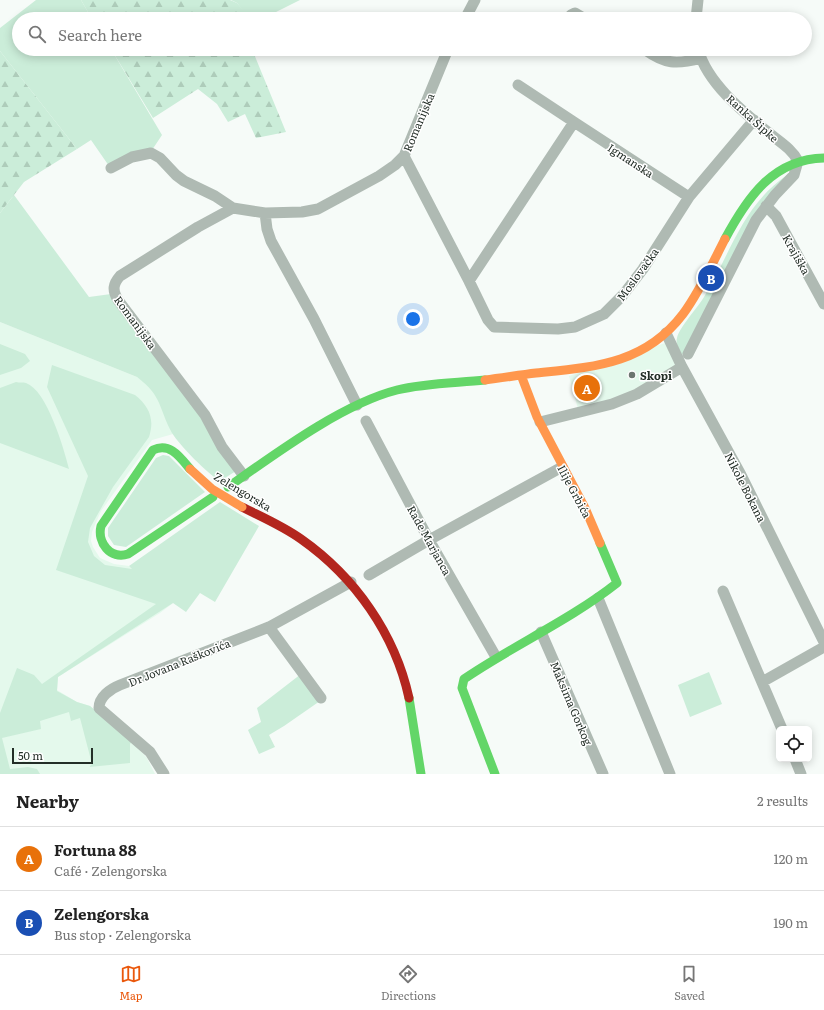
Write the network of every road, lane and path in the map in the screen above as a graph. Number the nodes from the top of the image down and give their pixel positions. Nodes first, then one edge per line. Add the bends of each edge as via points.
1 (475, 0) edge
2 (698, 0) edge
3 (469, 12) edge
4 (697, 12) edge
5 (445, 56) edge
6 (656, 56) edge
7 (693, 56) edge
8 (701, 56) edge
9 (518, 85) dead end
10 (754, 120) junction
11 (574, 122) junction
12 (404, 156) junction
13 (824, 158) edge
14 (798, 161) junction
15 (111, 168) dead end
16 (689, 197) junction
17 (766, 206) junction
18 (233, 208) junction
19 (265, 213) junction
20 (469, 281) junction
21 (824, 304) edge
22 (666, 333) junction
23 (688, 354) dead end
24 (682, 367) junction
25 (521, 375) junction
26 (357, 405) junction
27 (366, 421) dead end
28 (540, 422) junction
29 (562, 467) junction
30 (244, 476) junction
31 (228, 487) dead end
32 (213, 497) dead end
33 (429, 540) junction
34 (369, 575) dead end
35 (351, 582) junction
36 (723, 591) dead end
37 (598, 598) junction
38 (269, 627) junction
39 (541, 632) junction
40 (824, 642) edge
41 (824, 647) edge
42 (496, 657) junction
43 (762, 682) junction
44 (320, 698) dead end
45 (781, 726) edge
46 (796, 762) edge
47 (164, 774) edge
48 (421, 774) edge
49 (495, 774) edge
50 (603, 774) edge
51 (670, 774) edge
52 (801, 774) edge

1 - 3 street
2 - 4 street
5 - 12 street, Romanijska
6 - 7 street via 666,62 680,62
8 - 10 street, Ranka Šipke via 718,86
9 - 11 street, Igmanska
10 - 14 street, Ranka Šipke via 793,153
10 - 16 street, Moslovačka
11 - 16 street, Igmanska
11 - 20 street
12 - 19 street, Romanijska via 379,176 318,209
12 - 20 street
13 - 14 street
14 - 17 street via 794,175
14 - 22 street, Zelengorska via 769,178 751,197 691,302
15 - 18 street, Romanijska via 132,157 151,153 160,158 184,181 216,196
16 - 20 street, Moslovačka via 624,295 604,314 581,325 558,329 494,327
17 - 21 street, Krajiška via 776,216
17 - 23 street via 745,241
18 - 19 street, Romanijska
18 - 30 street, Romanijska via 120,276 115,281 113,289 118,300 205,415 222,447
19 - 26 street via 272,241
22 - 24 street, Nikole Bokana
22 - 25 street, Zelengorska via 638,352 617,361 588,368
24 - 28 street via 637,394 612,404
24 - 40 street, Nikole Bokana via 741,475
25 - 26 street, Zelengorska via 426,384 384,394
25 - 28 street, Ilije Grbića
26 - 30 street, Zelengorska
27 - 33 street, Rade Marjanca
28 - 29 street, Ilije Grbića
29 - 33 street
29 - 37 street, Ilije Grbića via 585,508 617,580 616,585
30 - 31 street, Zelengorska
32 - 35 street, Zelengorska, bridge via 126,555 115,555 106,549 99,537 100,526 153,450 166,446 212,489 307,543
33 - 34 street
33 - 42 street, Rade Marjanca
35 - 38 street, Dr Jovana Raškovića
35 - 48 street, Zelengorska via 366,600 400,666 410,701
36 - 43 street
37 - 39 street, Ilije Grbića
37 - 51 street
38 - 44 street
38 - 47 street, Dr Jovana Raškovića via 113,688 102,699 99,705 101,710 150,752
39 - 42 street, Ilije Grbića
39 - 50 street, Maksima Gorkog
41 - 43 street
42 - 49 street, Ilije Grbića via 471,672 463,681 462,688
43 - 45 street
46 - 52 street

